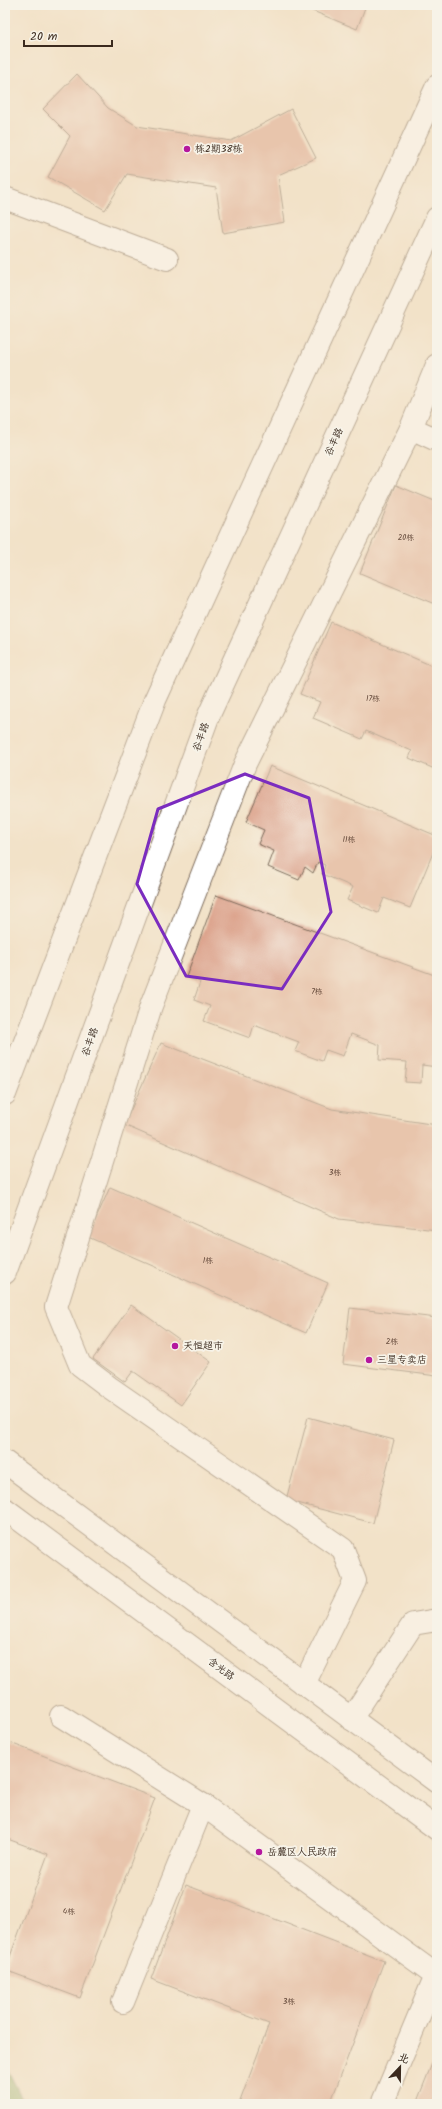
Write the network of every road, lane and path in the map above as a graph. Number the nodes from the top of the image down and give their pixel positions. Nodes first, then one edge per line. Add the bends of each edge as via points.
1 (437, 86) edge
2 (5, 198) edge
3 (437, 218) edge
4 (167, 259) dead end
5 (437, 365) edge
6 (411, 428) junction
7 (437, 440) edge
8 (5, 1094) edge
9 (5, 1273) edge
10 (5, 1462) edge
11 (5, 1509) edge
12 (437, 1620) edge
13 (304, 1684) junction
14 (61, 1716) dead end
15 (351, 1719) junction
16 (437, 1782) edge
17 (203, 1805) junction
18 (437, 1829) edge
19 (436, 1975) edge
20 (123, 2002) dead end
21 (382, 2104) edge

1 - 8 street via 155,700
2 - 4 street
3 - 9 street, 谷丰路 via 208,717
5 - 6 street
6 - 7 street
6 - 13 street via 245,764 151,1006 56,1307 80,1365 343,1549 355,1580
10 - 13 street
11 - 18 street, 含光路
12 - 15 street via 413,1624
13 - 15 street
14 - 17 street
15 - 16 street
17 - 19 street
17 - 20 street
19 - 21 street

